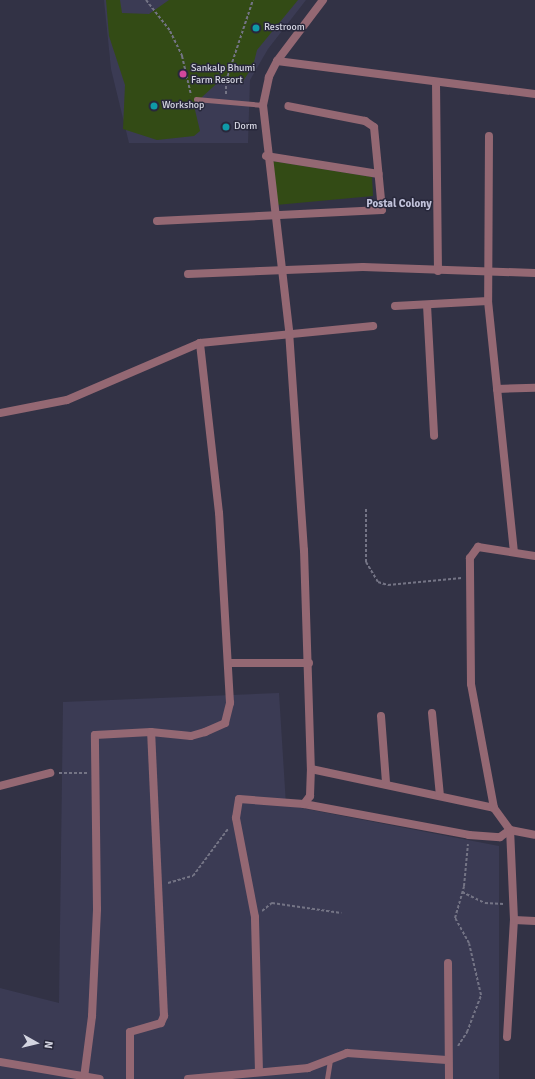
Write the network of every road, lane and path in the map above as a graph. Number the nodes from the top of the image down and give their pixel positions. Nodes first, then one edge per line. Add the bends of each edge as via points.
1 (146, 0) edge
2 (253, 0) edge
3 (323, 0) edge
4 (277, 61) junction
5 (436, 82) junction
6 (535, 94) edge
7 (196, 99) joint
8 (226, 101) junction
9 (263, 105) junction
10 (288, 106) dead end
11 (489, 136) dead end
12 (266, 156) junction
13 (379, 174) junction
14 (274, 215) junction
15 (157, 221) dead end
16 (281, 271) junction
17 (438, 271) junction
18 (535, 273) edge
19 (188, 274) dead end
20 (487, 274) junction
21 (488, 301) junction
22 (427, 305) junction
23 (395, 306) dead end
24 (373, 326) dead end
25 (289, 332) junction
26 (200, 343) junction
27 (535, 388) edge
28 (497, 389) junction
29 (0, 413) edge
30 (434, 436) dead end
31 (366, 509) dead end
32 (514, 551) junction
33 (535, 556) edge
34 (468, 577) junction
35 (228, 663) junction
36 (309, 663) junction
37 (432, 713) dead end
38 (381, 716) dead end
39 (151, 732) junction
40 (311, 769) junction
41 (50, 773) joint
42 (96, 773) junction
43 (386, 782) junction
44 (0, 786) edge
45 (440, 796) junction
46 (304, 804) junction
47 (494, 808) junction
48 (236, 818) junction
49 (510, 830) junction
50 (469, 835) junction
51 (535, 835) edge
52 (157, 886) junction
53 (462, 892) junction
54 (513, 905) junction
55 (341, 913) dead end
56 (255, 917) junction
57 (514, 920) junction
58 (535, 920) edge
59 (448, 963) dead end
60 (507, 1036) dead end
61 (330, 1060) junction
62 (447, 1060) junction
63 (0, 1062) edge
64 (259, 1072) junction
65 (84, 1078) junction
66 (100, 1079) edge
67 (130, 1079) edge
68 (188, 1079) edge
69 (327, 1079) edge
70 (449, 1079) edge

1 - 7 path via 170,31
2 - 8 path via 226,81
3 - 4 street
4 - 5 street
4 - 9 street via 269,76
5 - 6 street
5 - 17 street
7 - 8 lane
8 - 9 lane
9 - 12 street
10 - 13 street via 370,123 376,133
11 - 20 street
12 - 13 street
12 - 14 street
13 - 14 street via 382,210
14 - 15 street
14 - 16 street
16 - 17 street via 363,267
16 - 19 street
16 - 25 street
17 - 20 street
18 - 20 street
20 - 21 street
21 - 22 street
21 - 28 street
22 - 23 street
22 - 30 street
24 - 25 street
25 - 26 street
25 - 36 street
26 - 29 street via 67,400
26 - 35 street via 219,513
27 - 28 street
28 - 32 street
31 - 34 path via 366,562 378,582 388,585
32 - 33 street
32 - 34 street via 474,549
34 - 47 street via 471,684
35 - 36 street
35 - 39 street via 230,703 225,723 191,736
36 - 40 street
37 - 45 street
38 - 43 street
39 - 42 street via 95,735
39 - 52 street
40 - 43 street via 330,775
40 - 46 street via 310,796
41 - 42 path
41 - 44 street
42 - 65 street via 97,909 92,1016
43 - 45 street
45 - 47 street
46 - 48 street via 240,799
46 - 50 street
47 - 49 street
48 - 52 path via 193,876
48 - 56 street
49 - 50 street via 500,837
49 - 51 street
49 - 54 street
50 - 53 path
52 - 67 street via 164,1016 161,1023 130,1032
53 - 54 path via 485,903
53 - 62 path via 455,918 469,943 481,994 467,1032
54 - 57 street
55 - 56 path via 272,903
56 - 64 street
57 - 58 street
57 - 60 street
59 - 62 street
61 - 62 street via 347,1053
61 - 64 street via 308,1068
61 - 69 lane
62 - 70 street
63 - 65 street
64 - 68 street
65 - 66 street

